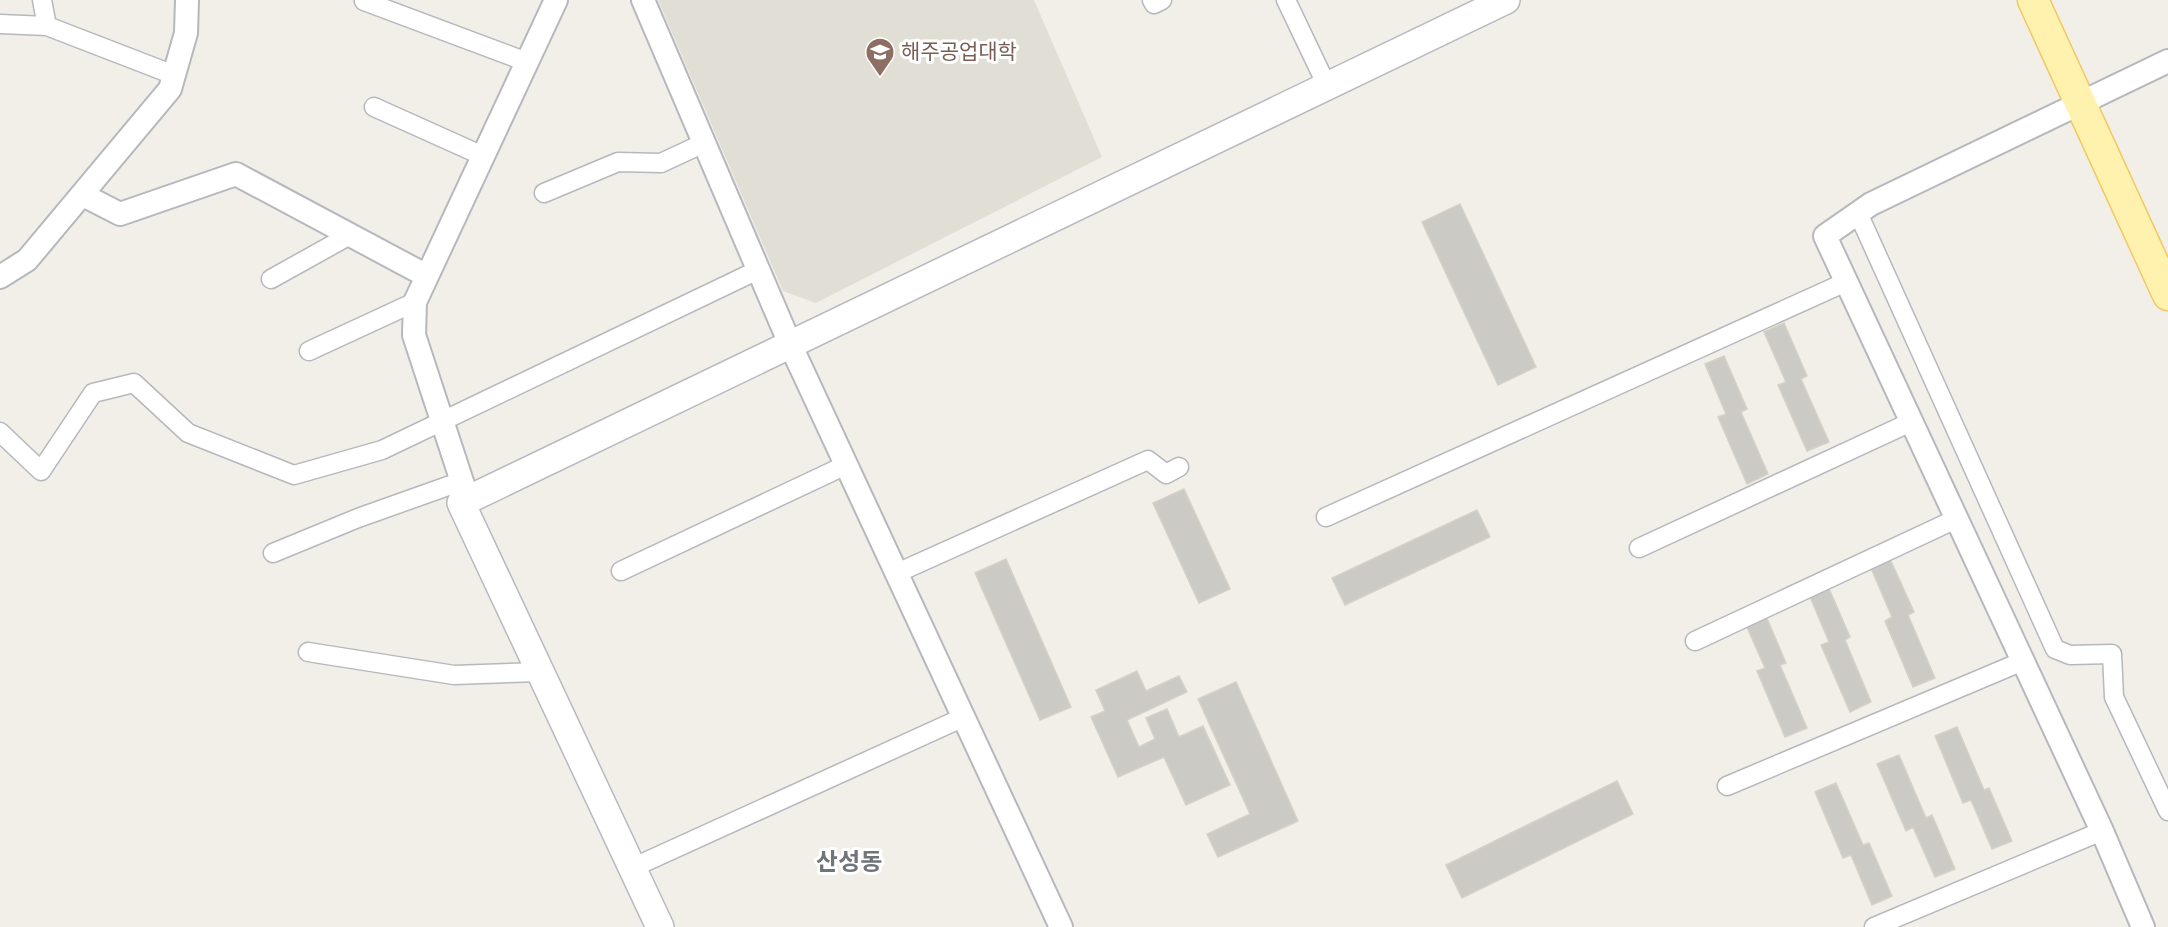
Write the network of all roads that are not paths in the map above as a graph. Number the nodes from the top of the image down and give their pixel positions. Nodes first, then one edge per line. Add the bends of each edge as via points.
1 (42, 0) edge
2 (187, 0) edge
3 (556, 0) edge
4 (643, 0) edge
5 (1152, 0) edge
6 (1162, 0) edge
7 (1286, 0) edge
8 (1506, 0) edge
9 (2033, 0) edge
10 (364, 1) edge
11 (0, 24) edge
12 (47, 26) junction
13 (2168, 61) edge
14 (527, 62) junction
15 (174, 75) junction
16 (1327, 86) junction
17 (2081, 103) junction
18 (374, 107) dead end
19 (704, 143) junction
20 (483, 156) junction
21 (544, 193) dead end
22 (83, 195) junction
23 (1858, 213) junction
24 (350, 235) junction
25 (758, 270) junction
26 (427, 276) junction
27 (0, 278) edge
28 (271, 279) dead end
29 (1846, 282) junction
30 (2168, 295) edge
31 (415, 302) junction
32 (790, 345) junction
33 (309, 351) dead end
34 (443, 422) junction
35 (1911, 422) junction
36 (0, 432) edge
37 (846, 465) junction
38 (1179, 467) dead end
39 (465, 490) junction
40 (1326, 517) dead end
41 (1956, 519) junction
42 (1639, 548) dead end
43 (273, 553) dead end
44 (621, 571) dead end
45 (897, 573) junction
46 (1695, 641) dead end
47 (308, 652) dead end
48 (2023, 661) junction
49 (540, 672) junction
50 (964, 717) junction
51 (1727, 786) dead end
52 (2168, 811) edge
53 (2102, 831) junction
54 (632, 868) junction
55 (660, 927) edge
56 (1061, 927) edge
57 (1874, 927) edge
58 (2143, 927) edge

1 - 12 street
2 - 15 street via 186,33
3 - 14 street
4 - 19 street
5 - 6 street via 1154,4
7 - 16 street
8 - 16 main road
9 - 17 main road
10 - 14 street
11 - 12 street
12 - 15 street
13 - 17 street
14 - 20 street
15 - 22 street via 170,89
16 - 32 main road
17 - 23 street
17 - 30 main road
18 - 20 street
19 - 21 street via 661,163 618,162
19 - 25 street
20 - 26 street
22 - 24 street via 120,214 237,174
22 - 27 street via 27,260
23 - 29 street via 1825,236
23 - 52 street via 2055,649 2070,655 2112,654 2114,697
24 - 26 street
24 - 28 street
25 - 32 street
25 - 34 street
26 - 31 street
29 - 35 street
29 - 40 street
31 - 33 street
31 - 34 street via 414,335
32 - 37 street
32 - 39 main road
34 - 36 street via 382,450 294,475 188,433 134,383 93,393 42,471
34 - 39 street
35 - 41 street
35 - 42 street
37 - 44 street
37 - 45 street
38 - 45 street via 1166,474 1148,460
39 - 43 street via 358,518
39 - 49 main road via 461,503
41 - 46 street
41 - 48 street
45 - 50 street
47 - 49 street via 454,675
48 - 51 street
48 - 53 street
49 - 54 main road
50 - 54 street
50 - 56 street
53 - 57 street
53 - 58 street
54 - 55 main road

